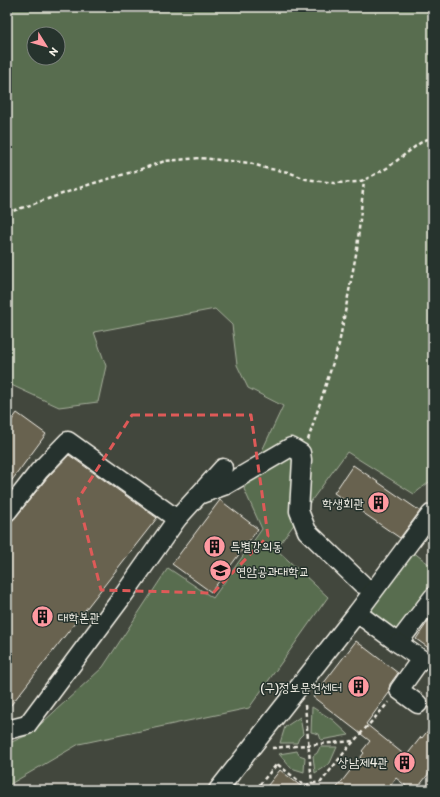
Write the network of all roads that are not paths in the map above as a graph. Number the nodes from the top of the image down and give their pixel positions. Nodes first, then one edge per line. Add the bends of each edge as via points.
1 (223, 468) dead end
2 (198, 495) junction
3 (7, 512) edge
4 (433, 516) edge
5 (177, 519) junction
6 (362, 584) dead end
7 (433, 596) edge
8 (357, 612) junction
9 (398, 643) junction
10 (418, 704) dead end
11 (7, 730) edge
12 (218, 790) edge

1 - 2 lane
2 - 5 lane
2 - 6 lane via 226,485 291,448 301,453 299,511 307,531
3 - 5 lane via 39,471 68,441
4 - 8 lane via 431,514
5 - 11 lane via 27,725
7 - 9 lane
8 - 9 lane
8 - 12 lane
9 - 10 lane via 421,659 399,690

